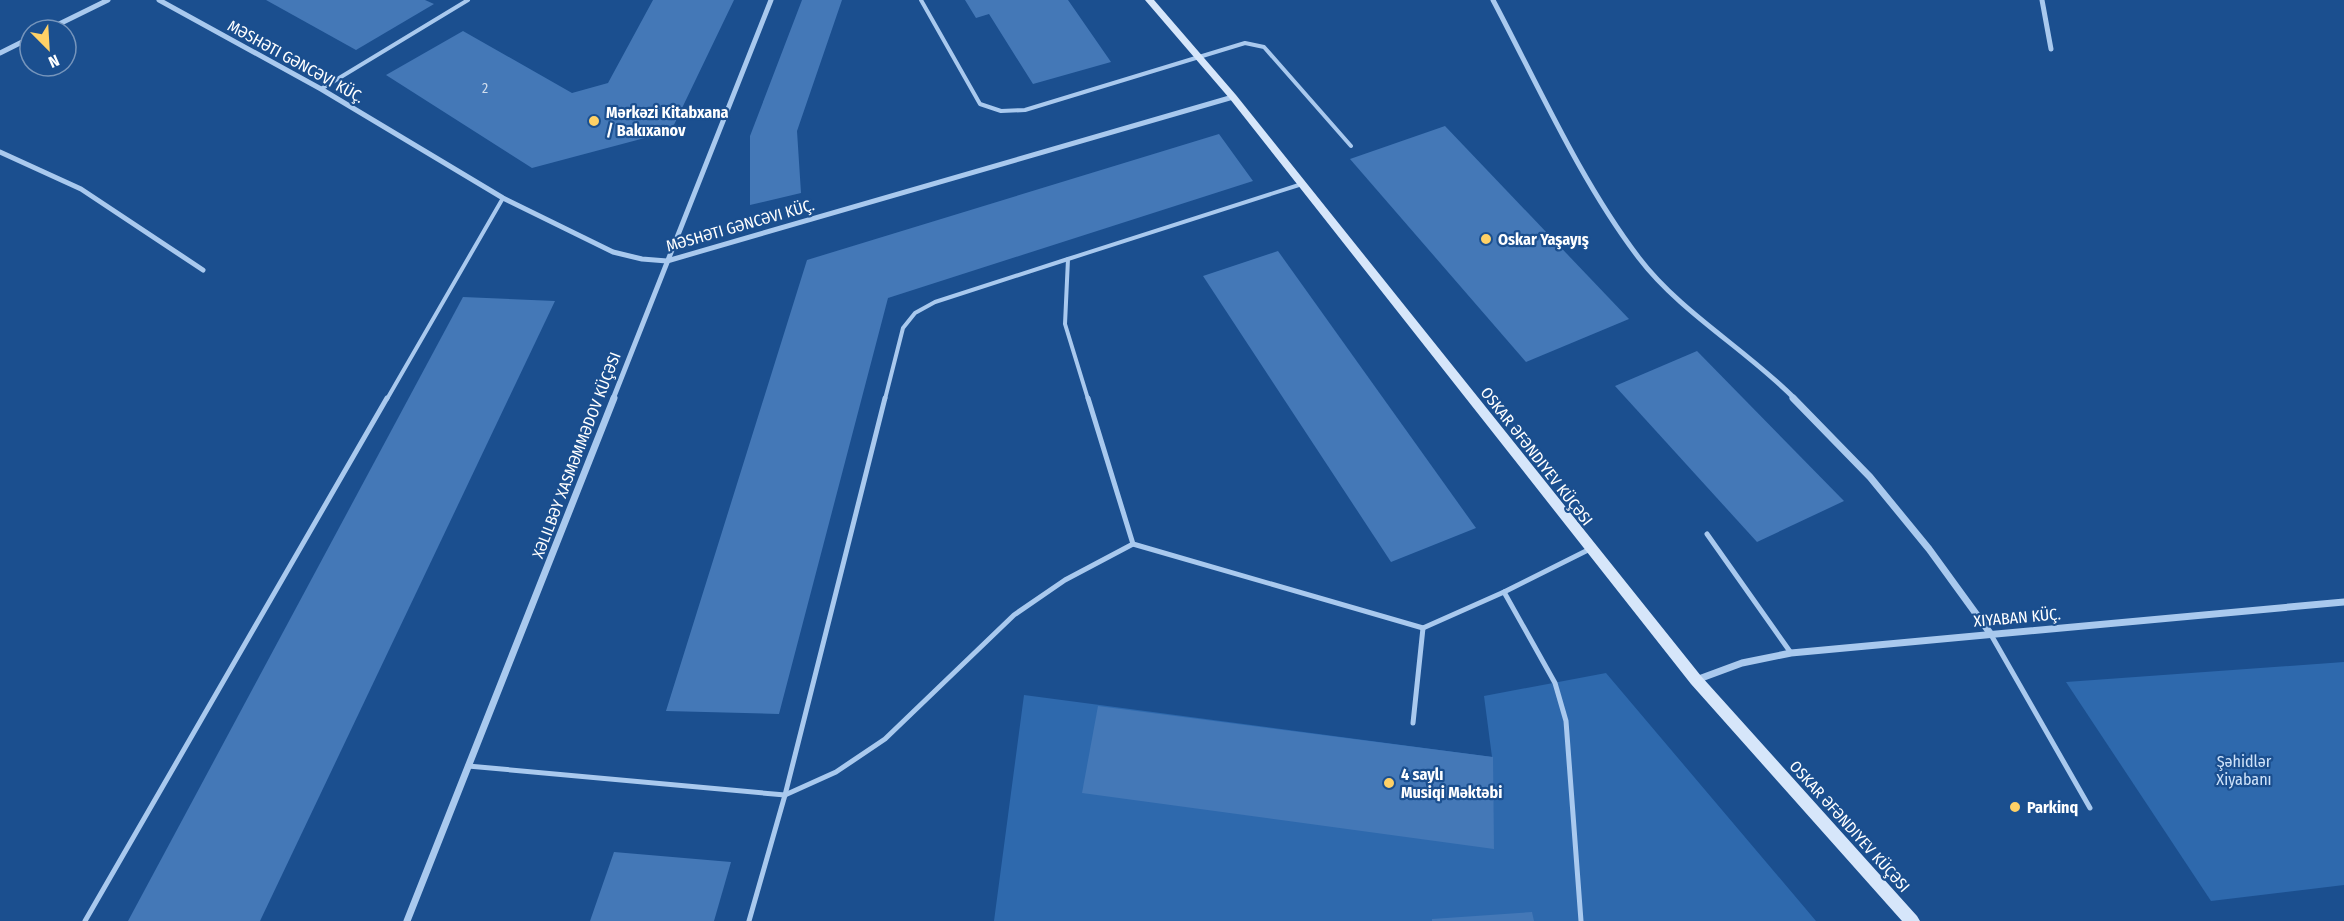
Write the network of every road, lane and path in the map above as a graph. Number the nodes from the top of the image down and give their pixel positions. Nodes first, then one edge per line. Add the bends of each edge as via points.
1 (108, 0) edge
2 (159, 0) edge
3 (468, 0) edge
4 (771, 0) edge
5 (921, 0) edge
6 (1149, 0) edge
7 (1493, 0) edge
8 (2042, 0) edge
9 (71, 18) edge
10 (18, 44) edge
11 (2051, 49) dead end
12 (0, 53) edge
13 (1199, 58) junction
14 (321, 89) junction
15 (1233, 97) junction
16 (1351, 146) dead end
17 (0, 152) edge
18 (1302, 184) junction
19 (503, 198) junction
20 (1068, 259) junction
21 (667, 261) junction
22 (203, 270) dead end
23 (1707, 534) dead end
24 (1133, 544) junction
25 (1590, 549) junction
26 (1504, 592) junction
27 (2344, 602) edge
28 (1423, 628) junction
29 (1990, 633) junction
30 (1791, 652) junction
31 (1696, 680) junction
32 (1413, 723) dead end
33 (468, 766) junction
34 (784, 795) junction
35 (2090, 808) dead end
36 (85, 921) edge
37 (407, 921) edge
38 (748, 921) edge
39 (1581, 921) edge
40 (1912, 921) edge

1 - 9 street
2 - 14 street, MƏSHƏTI GƏNCƏVI KÜÇ.
3 - 14 lane
4 - 21 street, XƏLILBƏY XASMƏMMƏDOV KÜÇƏSI
5 - 13 lane via 980,104 1001,111 1025,110
6 - 13 street, OSKAR ƏFƏNDIYEV KÜÇƏSI
7 - 29 street via 1592,186 1640,259 1674,295 1770,374 1870,477
8 - 11 street
10 - 12 street
13 - 15 street, OSKAR ƏFƏNDIYEV KÜÇƏSI
13 - 16 lane via 1245,43 1264,47
14 - 19 street, MƏSHƏTI GƏNCƏVI KÜÇ.
15 - 18 street, OSKAR ƏFƏNDIYEV KÜÇƏSI
15 - 21 street, MƏSHƏTI GƏNCƏVI KÜÇ.
17 - 22 street via 81,189
18 - 20 lane
18 - 25 street, OSKAR ƏFƏNDIYEV KÜÇƏSI
19 - 21 street, MƏSHƏTI GƏNCƏVI KÜÇ. via 613,252
19 - 36 lane
20 - 24 lane via 1065,324
20 - 34 lane via 935,302 915,313 903,328
21 - 33 street, XƏLILBƏY XASMƏMMƏDOV KÜÇƏSI
23 - 30 lane
24 - 28 lane
24 - 34 lane via 1065,580 1014,615 885,739 836,772
25 - 26 lane
25 - 31 street, OSKAR ƏFƏNDIYEV KÜÇƏSI
26 - 28 lane
26 - 39 lane via 1555,683 1566,721
27 - 29 street, XIYABAN KÜÇ.
28 - 32 lane
29 - 30 street, XIYABAN KÜÇ.
29 - 35 lane
30 - 31 street, XIYABAN KÜÇ. via 1722,667
31 - 40 street, OSKAR ƏFƏNDIYEV KÜÇƏSI
33 - 34 lane
33 - 37 street, XƏLILBƏY XASMƏMMƏDOV KÜÇƏSI
34 - 38 lane

